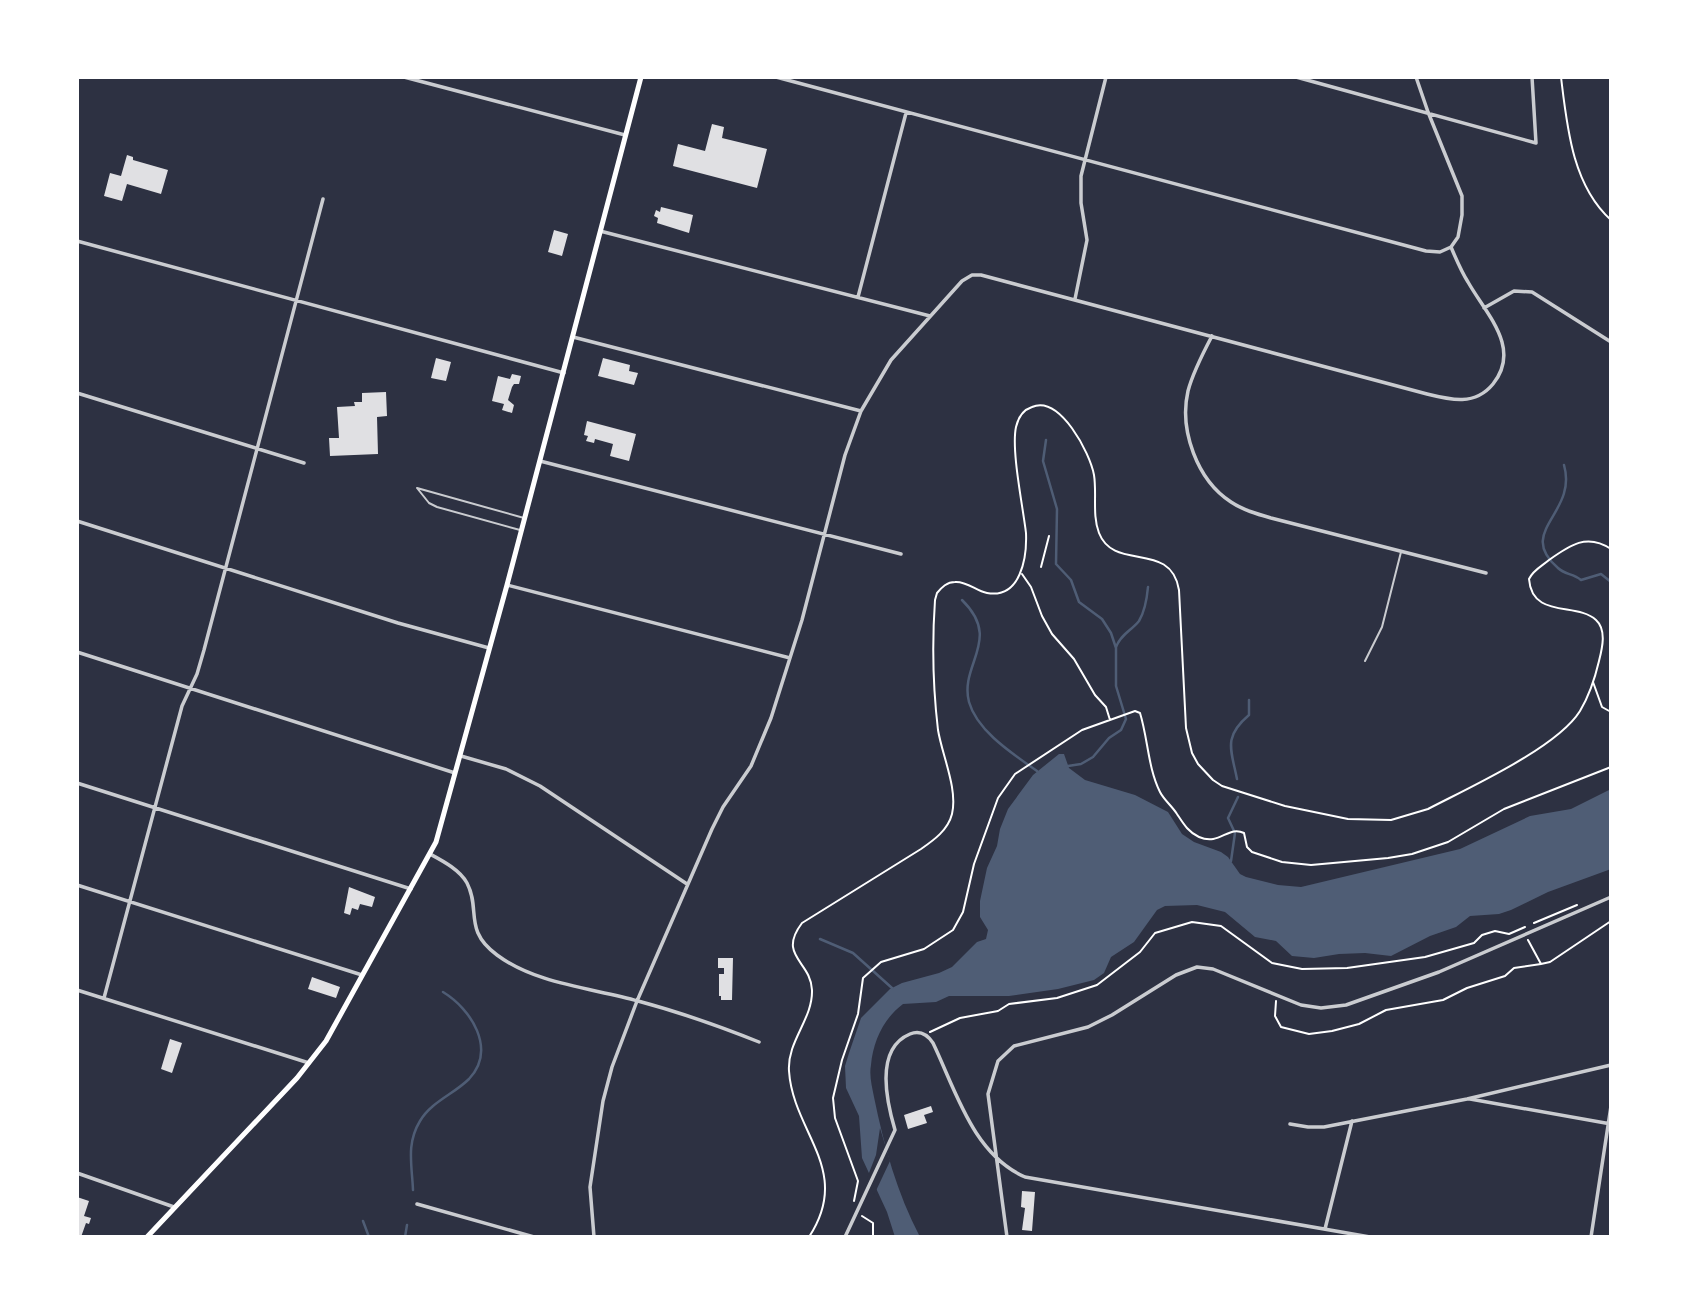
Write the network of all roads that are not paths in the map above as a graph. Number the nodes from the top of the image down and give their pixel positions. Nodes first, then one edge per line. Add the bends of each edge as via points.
1 (404, 77) edge
2 (641, 77) edge
3 (776, 77) edge
4 (1106, 77) edge
5 (1296, 77) edge
6 (1416, 77) edge
7 (1532, 77) edge
8 (906, 112) junction
9 (1428, 112) junction
10 (625, 135) junction
11 (1085, 160) junction
12 (323, 199) dead end
13 (600, 231) junction
14 (77, 241) edge
15 (1451, 247) junction
16 (858, 297) junction
17 (1075, 299) junction
18 (296, 300) junction
19 (1484, 308) junction
20 (930, 316) junction
21 (1212, 336) junction
22 (573, 337) junction
23 (1611, 342) edge
24 (564, 373) junction
25 (77, 393) edge
26 (861, 411) junction
27 (257, 449) junction
28 (540, 461) junction
29 (304, 463) dead end
30 (525, 518) junction
31 (77, 521) edge
32 (522, 531) junction
33 (825, 534) junction
34 (1401, 551) junction
35 (901, 554) dead end
36 (225, 568) junction
37 (1486, 573) dead end
38 (508, 585) junction
39 (489, 648) junction
40 (77, 652) edge
41 (791, 658) junction
42 (1365, 662) dead end
43 (190, 688) junction
44 (461, 756) junction
45 (456, 774) junction
46 (77, 783) edge
47 (155, 807) junction
48 (430, 854) junction
49 (687, 884) junction
50 (77, 885) edge
51 (411, 889) junction
52 (1611, 897) edge
53 (130, 902) junction
54 (362, 975) junction
55 (77, 990) edge
56 (104, 998) junction
57 (637, 1001) junction
58 (759, 1042) dead end
59 (309, 1063) junction
60 (1611, 1065) edge
61 (1467, 1099) junction
62 (1611, 1106) edge
63 (1352, 1121) junction
64 (1290, 1124) dead end
65 (1610, 1124) edge
66 (998, 1159) junction
67 (77, 1173) edge
68 (417, 1204) dead end
69 (175, 1207) junction
70 (1325, 1229) junction
71 (147, 1237) edge
72 (534, 1237) edge
73 (594, 1237) edge
74 (845, 1237) edge
75 (1007, 1237) edge
76 (1370, 1237) edge
77 (1591, 1237) edge

1 - 10 street
2 - 10 main road
3 - 8 street
4 - 11 street
5 - 9 street
6 - 9 street
7 - 9 street via 1536,143
8 - 11 street
8 - 16 street
9 - 15 street via 1462,196 1458,237
10 - 13 main road
11 - 15 street via 1426,251
11 - 17 street via 1080,185 1087,248
12 - 18 street
13 - 16 street
13 - 22 main road
14 - 18 street
15 - 19 street
16 - 20 street
17 - 20 street via 972,275
17 - 21 street
18 - 24 street
18 - 27 street
19 - 21 street via 1503,342 1503,367 1488,390 1460,401
19 - 23 street via 1514,291 1532,292
20 - 26 street via 891,360
21 - 34 street via 1189,390 1186,410 1195,456 1213,487 1249,512
22 - 24 main road
22 - 26 street
24 - 28 main road
25 - 27 street
26 - 33 street
27 - 29 street
27 - 36 street
28 - 30 main road
28 - 33 street
30 - 32 main road
30 - 32 lane via 417,488 437,507
31 - 36 street
32 - 38 main road
33 - 35 street
33 - 41 street
34 - 37 street
34 - 42 lane via 1382,627
36 - 39 street
36 - 43 street
38 - 39 main road
38 - 41 street
39 - 44 main road
40 - 43 street
41 - 49 street via 761,745 723,808
43 - 45 street
43 - 47 street
44 - 45 main road
44 - 49 street via 528,779
45 - 48 main road
46 - 47 street
47 - 51 street
47 - 53 street
48 - 51 main road
48 - 57 street via 466,880 475,927 500,957 537,975
49 - 57 street
50 - 53 street
51 - 54 main road
52 - 66 street via 1402,986 1346,1005 1311,1007 1219,971 1197,967 1176,975 1088,1027 1014,1046 998,1061 988,1094
53 - 54 street
53 - 56 street
54 - 59 main road
55 - 56 street
56 - 59 street
57 - 58 street
57 - 73 street via 611,1069 596,1141 590,1186
59 - 69 main road
60 - 61 street
61 - 63 street
61 - 65 street
62 - 65 street
63 - 64 street via 1316,1128
63 - 70 street
65 - 77 street
66 - 70 street via 1025,1177
66 - 74 street via 982,1144 933,1043 920,1032 907,1036 891,1055 886,1078 895,1130
66 - 75 street
67 - 69 street
68 - 72 street
69 - 71 main road
70 - 76 street

